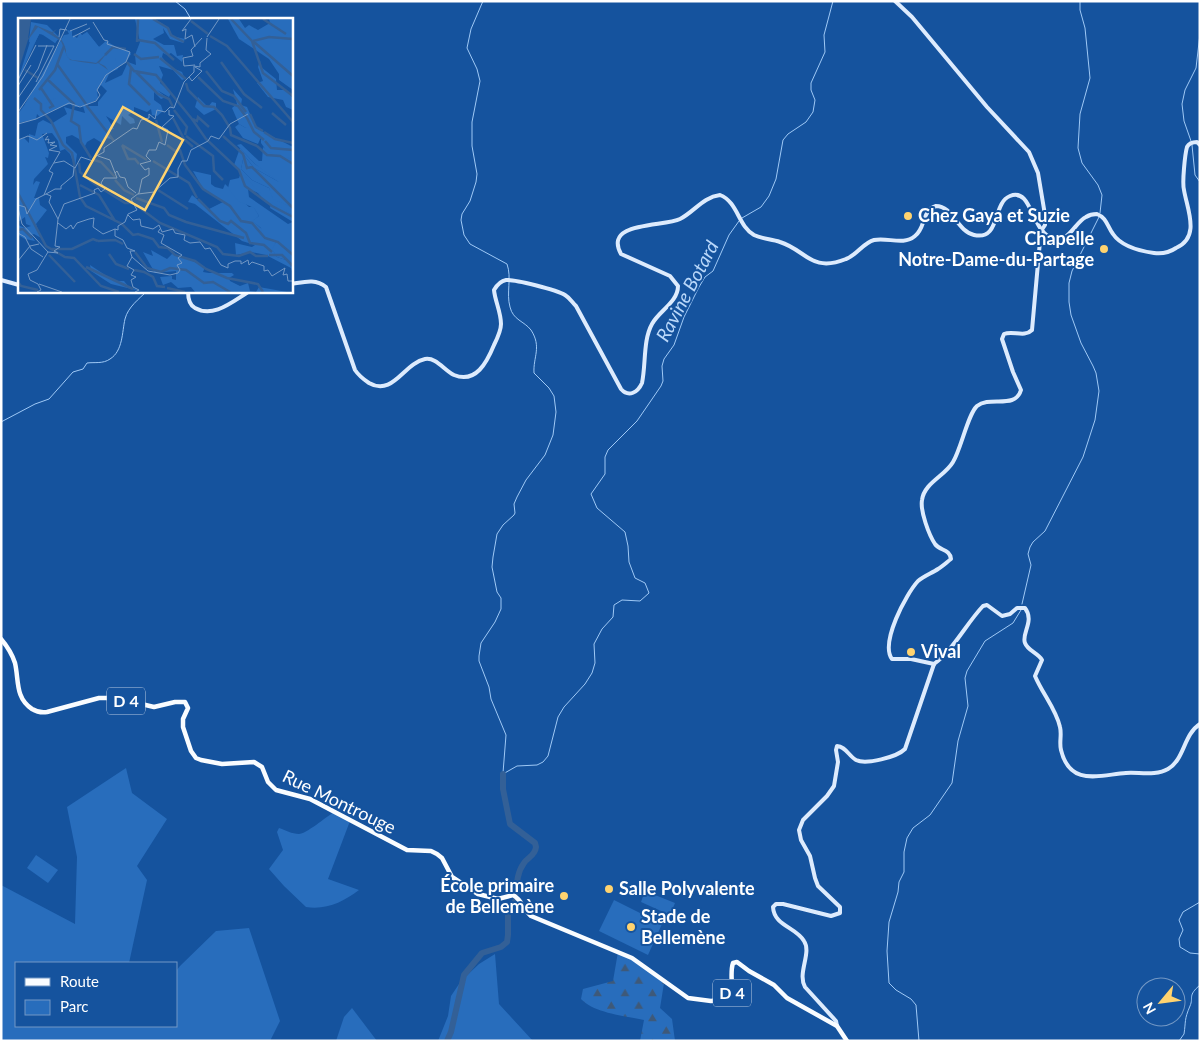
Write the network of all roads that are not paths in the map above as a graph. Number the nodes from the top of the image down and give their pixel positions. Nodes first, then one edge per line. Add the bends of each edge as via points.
1 (895, 1) edge
2 (1200, 144) edge
3 (1042, 232) junction
4 (1, 280) edge
5 (292, 284) edge
6 (18, 285) edge
7 (188, 292) edge
8 (248, 292) edge
9 (1, 639) edge
10 (934, 664) junction
11 (1200, 724) edge
12 (837, 1026) junction
13 (847, 1041) edge

1 - 3 street via 1029,152 1038,173 1045,215
2 - 3 street via 1193,142 1187,148 1183,183 1191,228 1190,236 1182,246 1160,253 1142,251 1121,242 1105,219 1097,214 1084,217 1062,239
3 - 5 street via 1027,201 1016,195 1005,200 987,234 979,236 966,232 946,209 936,206 927,212 914,238 874,240 849,258 830,262 815,262 789,246 752,234 728,199 720,195 707,199 679,219 629,229 618,239 621,254 670,276 678,286 677,295 649,330 640,388 628,393 621,388 569,297 559,292 506,280 494,290 501,325 499,335 479,372 465,377 456,376 433,360 423,360 394,382 379,386 363,379 355,370 326,287 310,280
3 - 10 street via 1032,330 1026,334 1007,332 1002,339 1020,394 1009,401 985,402 976,408 953,462 928,488 922,500 922,511 935,543 947,551 951,559 909,592 891,632 890,654 892,659
4 - 6 street
7 - 8 street via 191,306 206,311 219,309
9 - 12 main road, Rue Montrouge / D 4 via 15,662 19,694 34,710 47,712 99,698 154,707 184,702 188,708 183,727 196,758 222,764 248,761 259,764 276,790 310,799 399,847 437,854 452,876 468,889 484,897 498,899 513,895 519,898 531,916 632,958 688,998 729,999 733,963 737,962 774,985 787,998
10 - 11 street via 946,656 983,606 987,605 1002,616 1017,608 1025,608 1028,622 1024,640 1042,660 1035,676 1057,717 1062,755 1074,772 1092,778 1168,769 1178,758 1189,733
10 - 12 street via 902,752 861,762 838,746 834,786 800,826 800,837 810,856 816,882 840,907 840,913 831,916 783,904 773,907 778,920 804,941 802,982
12 - 13 main road, Rue Montrouge / D 4

